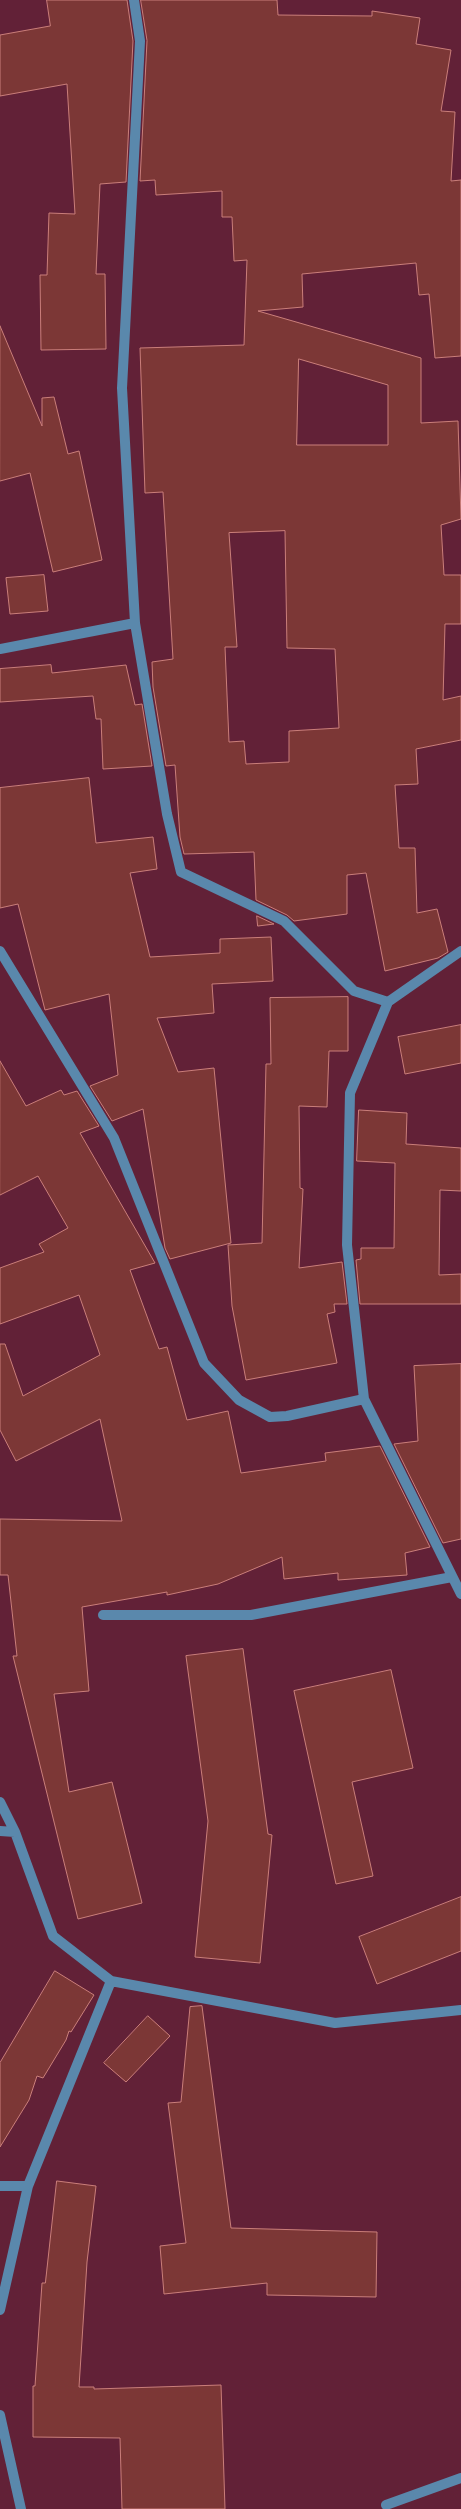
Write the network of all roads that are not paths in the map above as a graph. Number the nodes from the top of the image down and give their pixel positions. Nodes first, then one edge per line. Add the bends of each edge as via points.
1 (134, 0) edge
2 (135, 622) junction
3 (0, 649) edge
4 (0, 950) edge
5 (461, 951) edge
6 (388, 1002) junction
7 (364, 1399) junction
8 (452, 1577) junction
9 (461, 1594) edge
10 (103, 1615) dead end
11 (0, 1802) edge
12 (0, 1831) edge
13 (15, 1832) junction
14 (111, 1982) junction
15 (461, 2010) edge
16 (0, 2186) edge
17 (28, 2186) junction
18 (0, 2310) edge
19 (0, 2415) edge
20 (461, 2478) edge
21 (386, 2505) dead end
22 (21, 2509) edge

1 - 2 street via 140,40 122,388
2 - 3 street
2 - 6 street via 167,814 181,872 284,921 354,991
4 - 7 street via 114,1138 204,1363 239,1400 270,1417
5 - 6 street
6 - 7 street via 350,1093 347,1245
7 - 8 street
8 - 9 street
8 - 10 street via 252,1615
11 - 13 street
12 - 13 street
13 - 14 street via 53,1936
14 - 15 street via 335,2023
14 - 17 street
16 - 17 street
17 - 18 street
19 - 22 street
20 - 21 street

